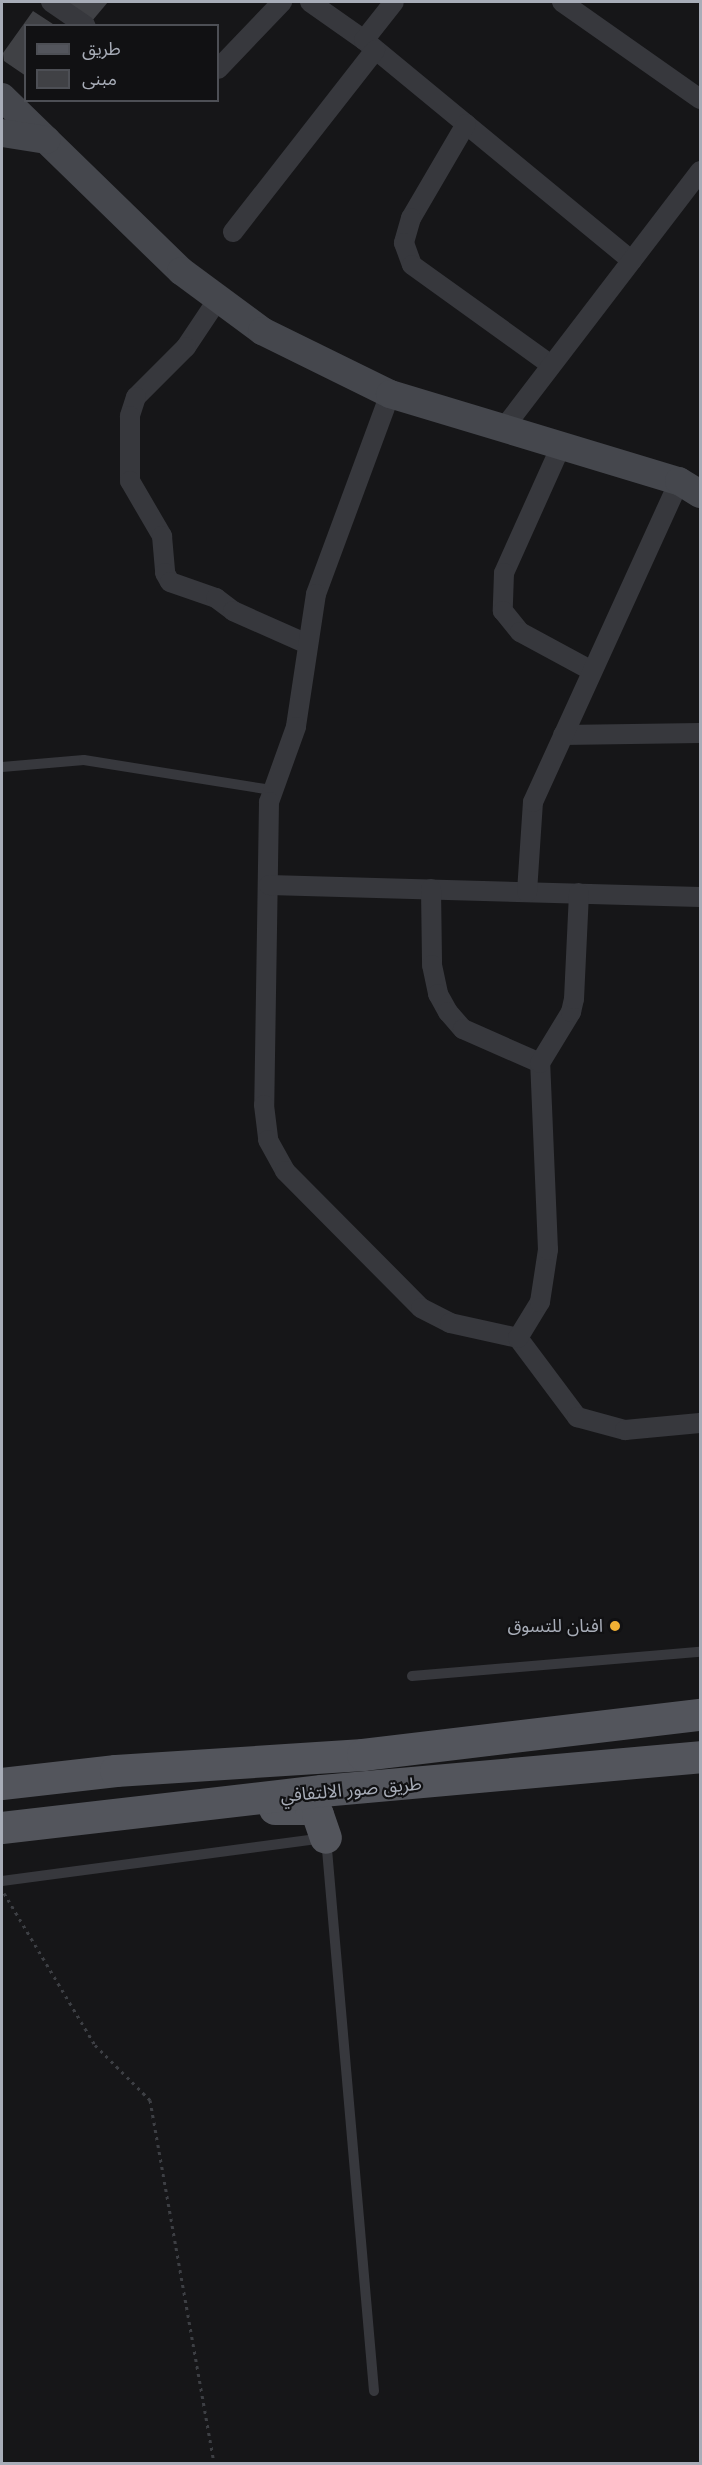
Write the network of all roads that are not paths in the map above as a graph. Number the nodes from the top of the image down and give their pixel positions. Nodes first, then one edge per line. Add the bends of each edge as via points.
1 (51, 2) edge
2 (282, 2) edge
3 (310, 2) edge
4 (394, 2) edge
5 (562, 2) edge
6 (83, 24) edge
7 (369, 45) junction
8 (219, 68) edge
9 (2, 73) edge
10 (700, 99) edge
11 (6, 113) edge
12 (466, 124) junction
13 (700, 171) edge
14 (233, 232) dead end
15 (632, 261) junction
16 (218, 299) junction
17 (551, 366) junction
18 (390, 394) junction
19 (503, 429) junction
20 (561, 446) junction
21 (693, 486) edge
22 (307, 644) junction
23 (592, 671) junction
24 (700, 733) edge
25 (563, 735) junction
26 (2, 767) edge
27 (272, 790) junction
28 (269, 885) junction
29 (431, 889) junction
30 (527, 892) junction
31 (579, 893) junction
32 (700, 897) edge
33 (540, 1063) junction
34 (518, 1338) junction
35 (700, 1423) edge
36 (700, 1652) edge
37 (412, 1676) dead end
38 (699, 1714) edge
39 (700, 1757) edge
40 (433, 1782) junction
41 (2, 1784) edge
42 (165, 1808) junction
43 (2, 1828) edge
44 (326, 1838) junction
45 (2, 1881) edge
46 (374, 2391) dead end

1 - 6 street
2 - 8 street
3 - 7 street
4 - 7 street
5 - 10 street
7 - 12 street
7 - 14 street
9 - 11 street
11 - 16 street via 46,140 181,271
12 - 15 street
12 - 17 street via 411,218 404,243 412,265
13 - 15 street
15 - 17 street
16 - 18 street via 262,331
16 - 22 street via 186,347 136,397 130,416 130,482 162,536 165,573 170,582 216,598 233,612
17 - 19 street
18 - 19 street
18 - 22 street via 316,594
19 - 20 street
20 - 21 street
20 - 23 street via 504,573 503,612 520,632
21 - 23 street
22 - 27 street via 296,727
23 - 25 street
24 - 25 street
25 - 30 street via 533,802
26 - 27 lane via 84,760
27 - 28 street
28 - 29 street
28 - 34 street via 264,1117 268,1140 278,1161 421,1308 450,1323
29 - 30 street
29 - 33 street via 432,965 438,994 448,1012 463,1029
30 - 31 street
31 - 32 street
31 - 33 street via 572,1012
33 - 34 street via 548,1250 540,1302
34 - 35 street via 577,1417 625,1430
36 - 37 lane
38 - 41 main road, طريق صور الالتفافي via 363,1755 116,1771
39 - 40 main road, طريق صور الالتفافي
40 - 42 main road, طريق صور الالتفافي
40 - 44 main road via 365,1796 340,1810
42 - 43 main road, طريق صور الالتفافي
42 - 44 main road via 200,1815 305,1807 318,1815
44 - 45 lane
44 - 46 lane

